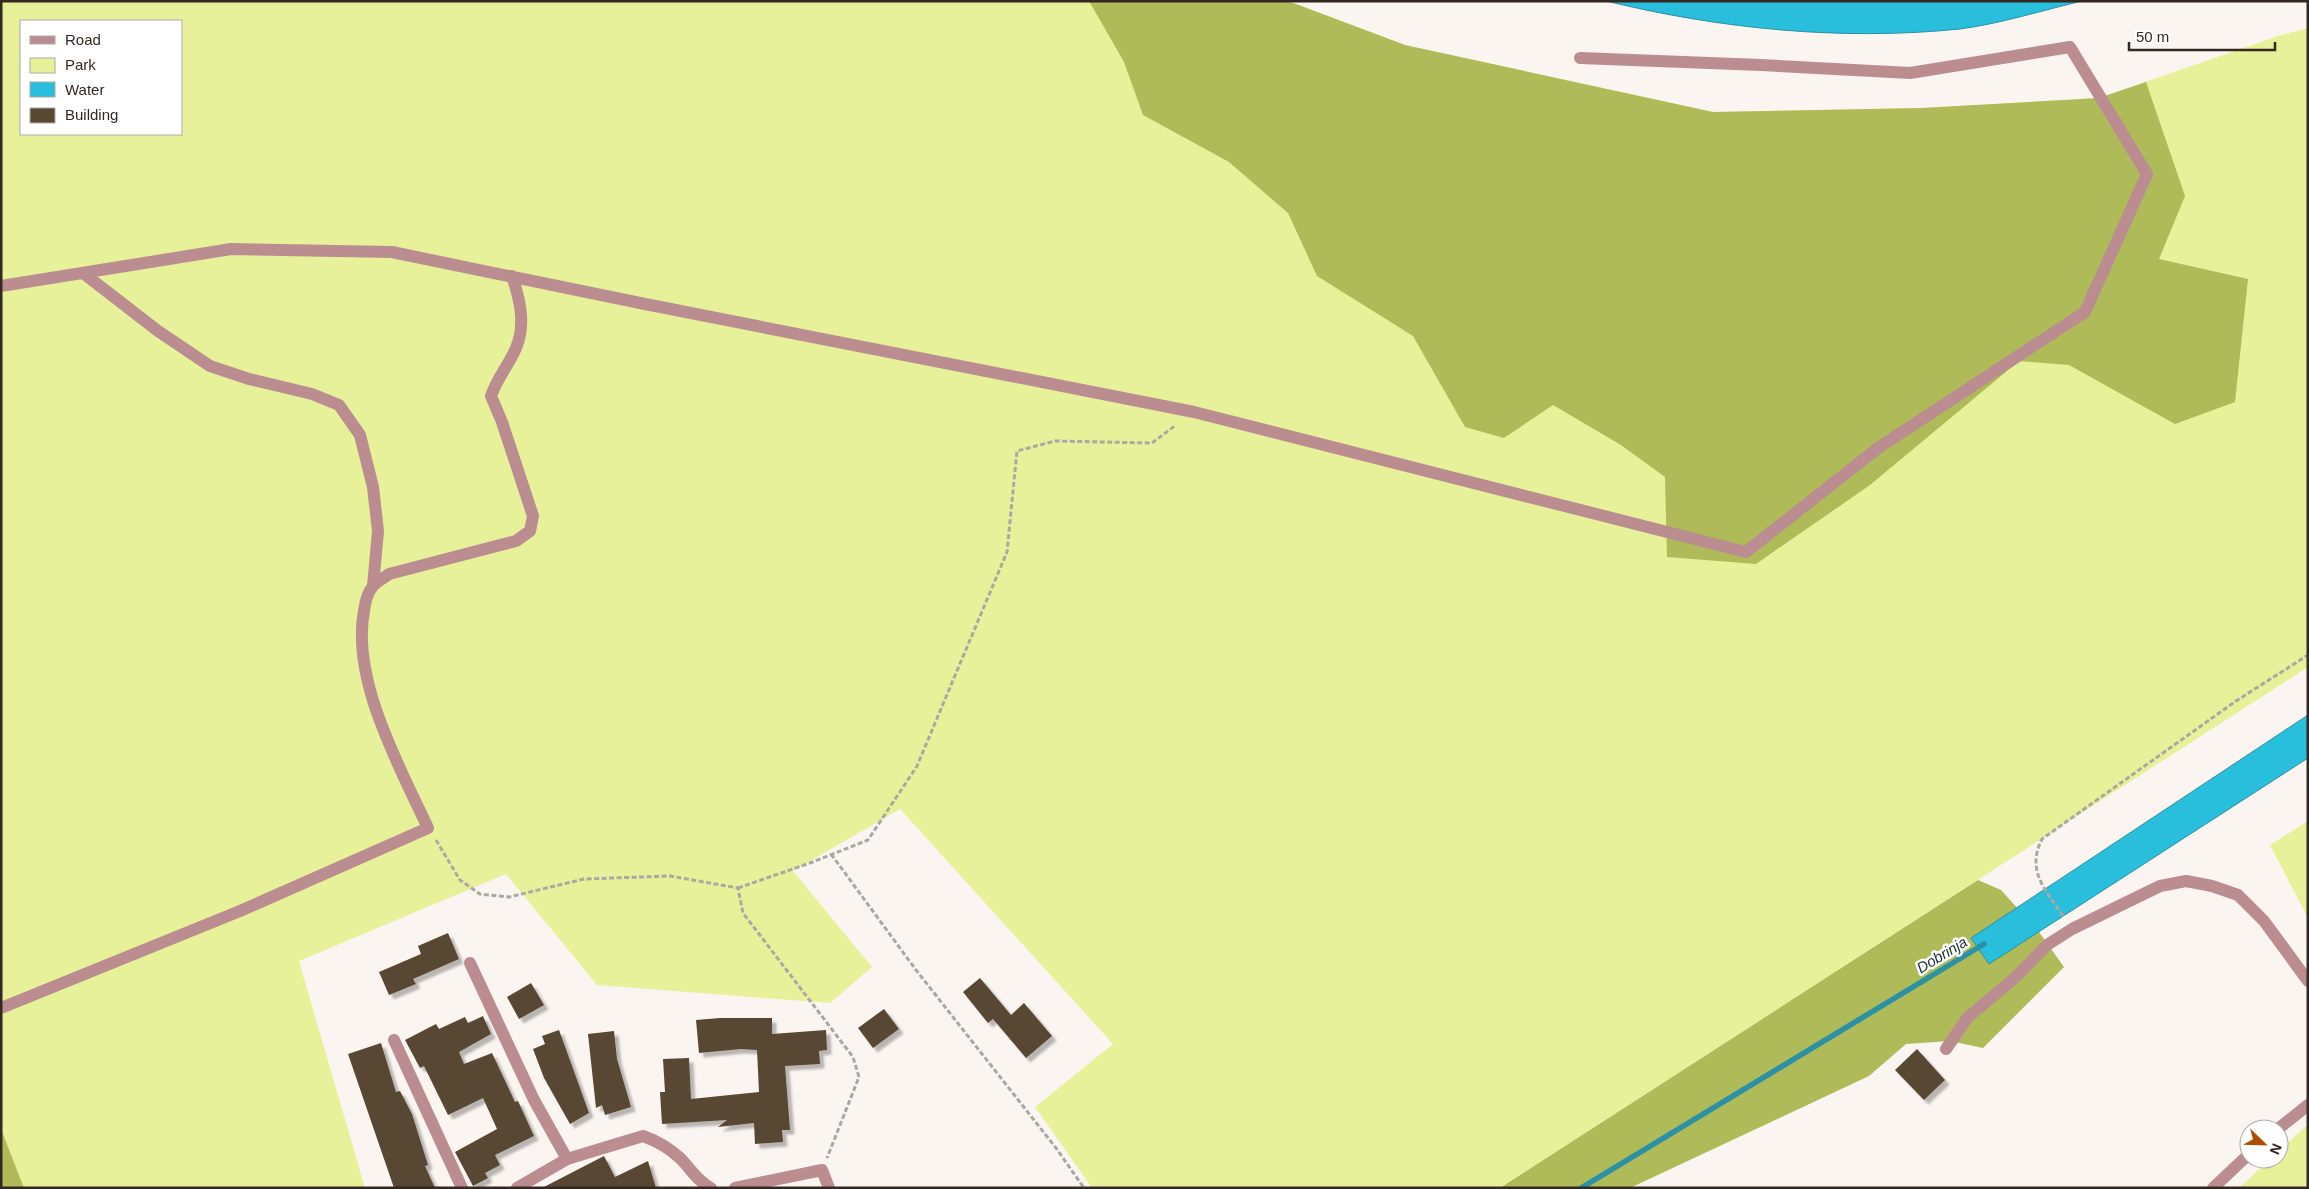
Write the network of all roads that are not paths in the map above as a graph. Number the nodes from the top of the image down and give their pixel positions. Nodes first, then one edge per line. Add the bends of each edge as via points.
1 (1580, 58) dead end
2 (83, 273) junction
3 (512, 276) junction
4 (1, 286) edge
5 (373, 586) junction
6 (470, 962) dead end
7 (2308, 981) edge
8 (1, 1008) edge
9 (394, 1040) dead end
10 (1946, 1050) dead end
11 (2308, 1105) edge
12 (2289, 1120) edge
13 (567, 1159) junction
14 (2239, 1163) edge
15 (462, 1188) edge
16 (517, 1188) edge
17 (711, 1188) edge
18 (735, 1188) edge
19 (828, 1188) edge
20 (2213, 1188) edge

1 - 3 street via 1910,73 2070,47 2147,174 2085,312 1878,448 1746,552 1194,412
2 - 3 street via 231,249 392,252
2 - 4 street
2 - 5 street via 210,366 312,394 339,405 360,435 374,487 378,531
3 - 5 street via 522,304 521,331 516,349 495,382 491,396 533,516 530,531 516,541 389,574
5 - 8 street via 365,602 360,632 367,674 383,731 428,828 240,911
6 - 13 street via 534,1100
7 - 10 street via 2264,921 2238,895 2186,881 2160,886 2046,945 2016,977 1968,1016
9 - 15 street
11 - 12 street
13 - 16 street
13 - 17 street via 643,1136 666,1146 700,1182
14 - 20 street
18 - 19 street via 822,1170

